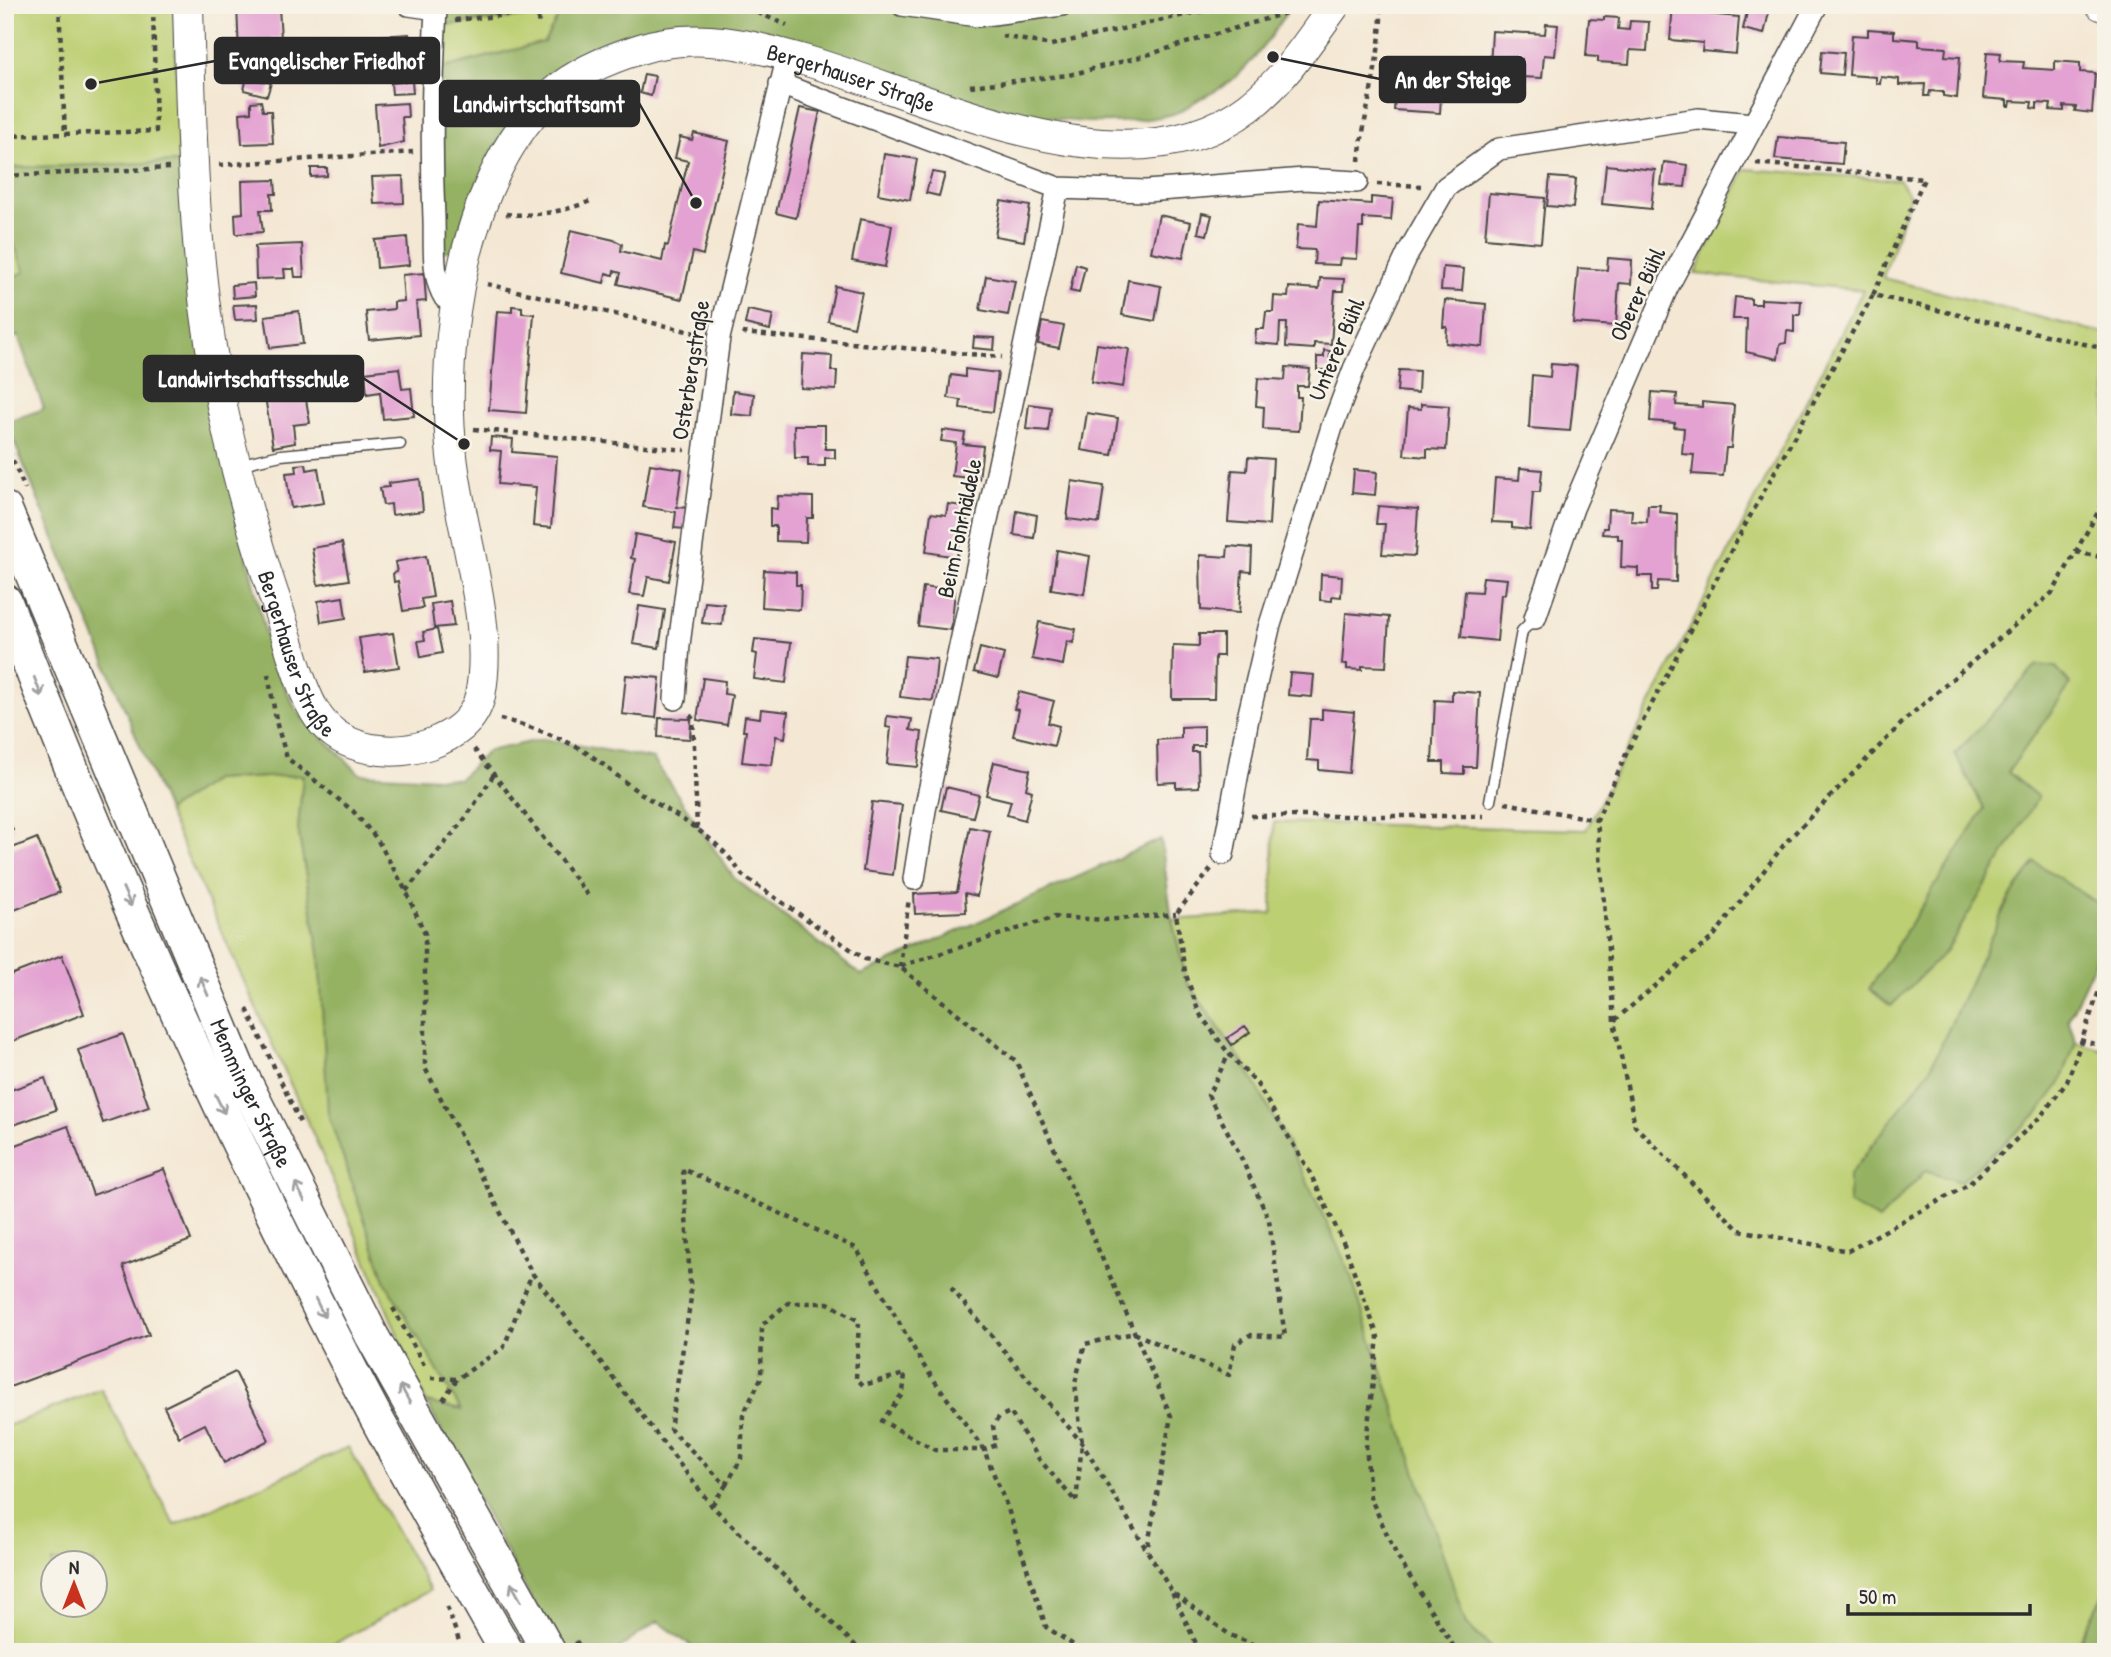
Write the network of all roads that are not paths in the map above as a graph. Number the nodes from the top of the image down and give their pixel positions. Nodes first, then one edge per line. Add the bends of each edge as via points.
1 (188, 5) edge
2 (409, 5) edge
3 (902, 5) edge
4 (1062, 5) edge
5 (1335, 5) edge
6 (1817, 5) edge
7 (2101, 5) edge
8 (2106, 7) edge
9 (788, 55) junction
10 (780, 84) junction
11 (1753, 124) junction
12 (1357, 182) road end
13 (1058, 188) junction
14 (459, 290) junction
15 (400, 444) dead end
16 (237, 465) junction
17 (18, 505) edge
18 (5, 601) edge
19 (1535, 618) joint
20 (676, 699) road end
21 (1490, 801) road end
22 (1223, 854) road end
23 (914, 878) road end
24 (559, 1640) edge
25 (507, 1652) edge

1 - 16 main road, Bergerhauser Straße via 194,167 207,321
2 - 14 street via 436,9 431,150 439,289 445,298
3 - 4 street via 977,16
5 - 9 main road, Bergerhauser Straße via 1281,79 1245,109 1197,135 1161,144 1072,139 999,127
6 - 11 street, Oberer Bühl
7 - 8 main road
9 - 10 street, Osterbergstraße
9 - 14 main road, Bergerhauser Straße via 727,42 690,40 646,47 601,63 557,89 528,120 500,166 481,210
10 - 13 street
10 - 20 street, Osterbergstraße via 720,334
11 - 19 street, Oberer Bühl via 1634,361 1573,508
11 - 22 street, Unterer Bühl via 1698,119 1499,149 1446,187 1409,251 1332,427 1269,628
12 - 13 street via 1304,179 1146,191
13 - 23 street, Beim Fohrhäldele
14 - 16 main road, Bergerhauser Straße via 450,342 449,428 485,662 468,721 427,745 387,753 347,741 320,719 304,687
15 - 16 lane via 281,455
24 -> 17 main road, Memminger Straße via 372,1336 238,1068
18 -> 25 main road, Memminger Straße via 53,747 202,1068 345,1359
19 - 21 lane via 1522,631

